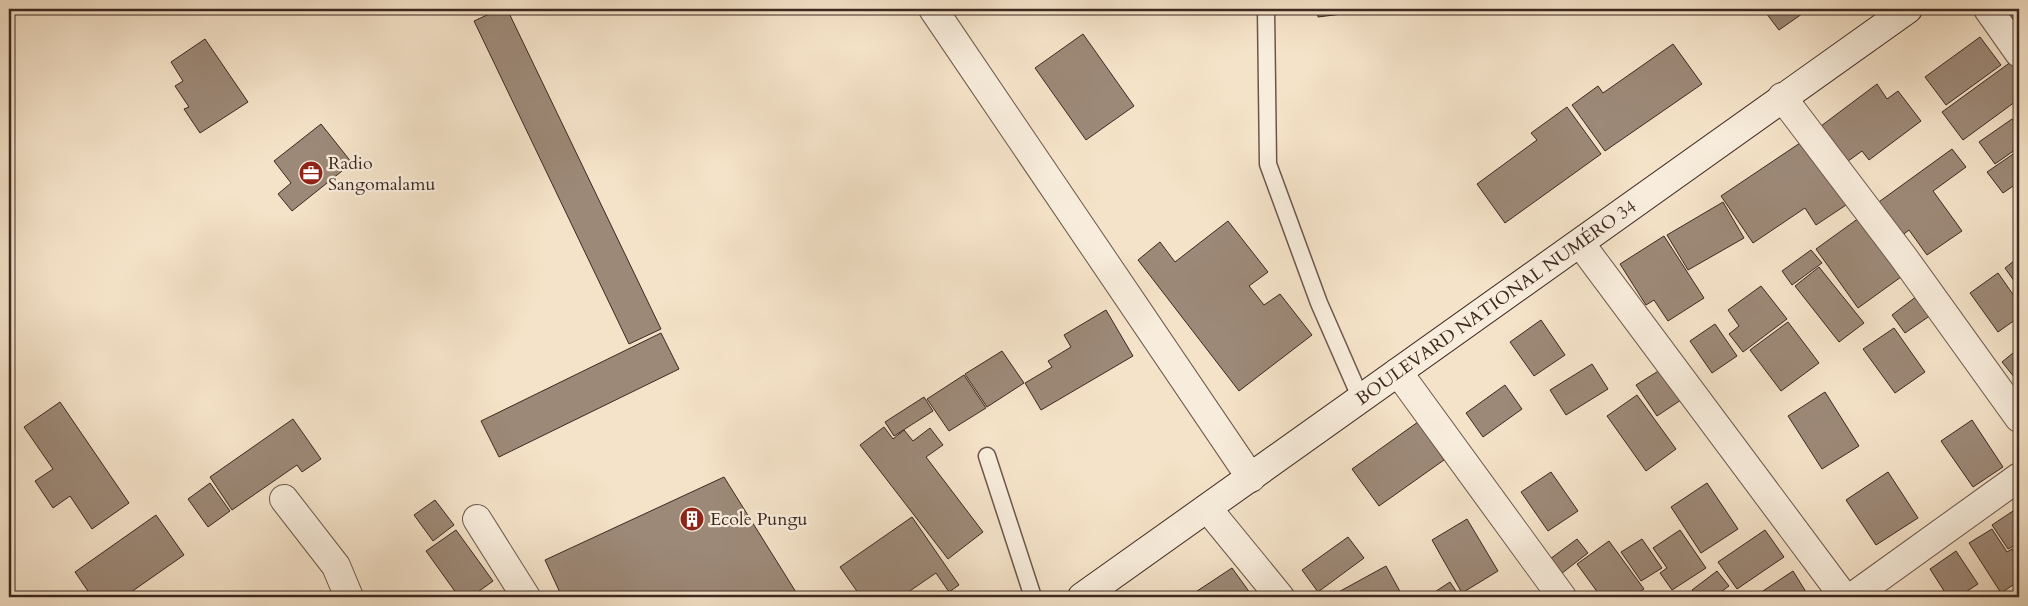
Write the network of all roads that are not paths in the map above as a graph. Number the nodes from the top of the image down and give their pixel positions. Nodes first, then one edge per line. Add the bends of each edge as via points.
1 (933, 9) edge
2 (1266, 9) edge
3 (1908, 9) edge
4 (1988, 9) edge
5 (2019, 53) edge
6 (1782, 97) junction
7 (1580, 243) junction
8 (1398, 372) junction
9 (1361, 399) junction
10 (2019, 418) edge
11 (987, 456) dead end
12 (2019, 477) edge
13 (1252, 478) junction
14 (284, 499) dead end
15 (1208, 509) junction
16 (477, 519) dead end
17 (349, 597) edge
18 (526, 597) edge
19 (1033, 597) edge
20 (1082, 597) edge
21 (1280, 597) edge
22 (1562, 597) edge
23 (1844, 597) edge
24 (1852, 597) edge

1 - 13 street
2 - 9 lane via 1268,164 1319,302
3 - 6 street, BOULEVARD NATIONAL NUMÉRO 34
4 - 5 street
6 - 7 street, BOULEVARD NATIONAL NUMÉRO 34
6 - 10 street via 1904,258
7 - 8 street, BOULEVARD NATIONAL NUMÉRO 34
7 - 23 street
8 - 9 street, BOULEVARD NATIONAL NUMÉRO 34
8 - 22 street
9 - 13 street, BOULEVARD NATIONAL NUMÉRO 34
11 - 19 lane
12 - 24 street
13 - 15 street, BOULEVARD NATIONAL NUMÉRO 34
14 - 17 street via 336,566
15 - 20 street, BOULEVARD NATIONAL NUMÉRO 34
15 - 21 street
16 - 18 street

